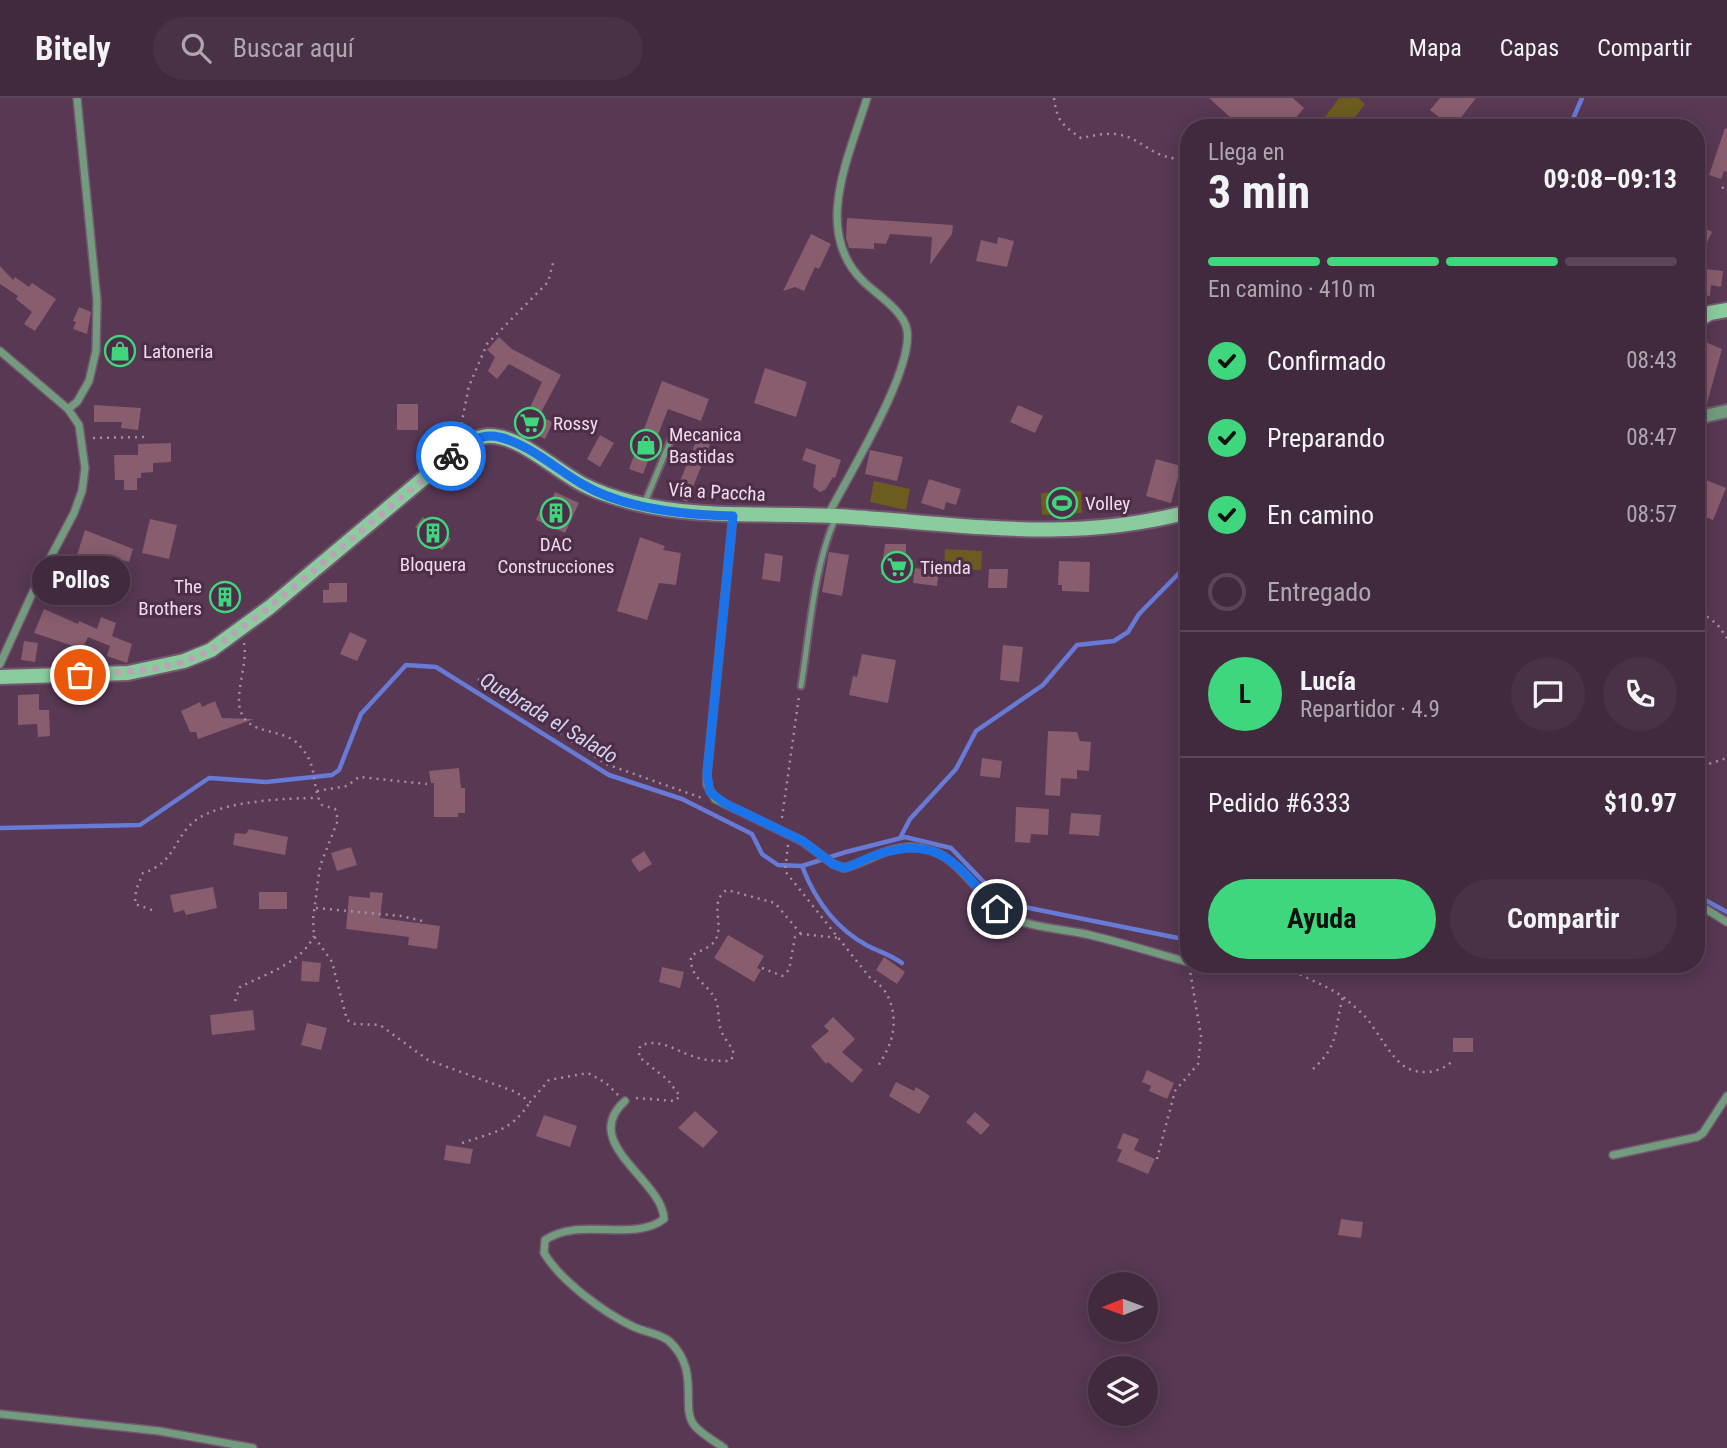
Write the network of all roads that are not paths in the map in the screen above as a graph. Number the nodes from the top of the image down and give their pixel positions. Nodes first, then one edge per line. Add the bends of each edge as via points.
1 (77, 98) edge
2 (867, 98) edge
3 (1727, 310) edge
4 (1705, 316) edge
5 (0, 351) edge
6 (68, 409) junction
7 (1727, 411) edge
8 (1705, 416) edge
9 (674, 432) dead end
10 (643, 505) junction
11 (1180, 514) edge
12 (733, 516) junction
13 (832, 516) junction
14 (0, 664) edge
15 (0, 677) edge
16 (800, 686) road end
17 (1705, 909) edge
18 (1727, 922) edge
19 (1180, 961) edge
20 (1727, 1096) edge
21 (625, 1101) road end
22 (1613, 1155) dead end
23 (0, 1414) edge
24 (253, 1448) edge
25 (724, 1448) edge

1 - 6 street via 97,301 96,351 89,381
2 - 13 street via 838,195 837,237 857,276 902,319 907,350 897,381
3 - 4 main road
5 - 6 street
6 - 14 street via 82,438 82,491
7 - 8 street
9 - 10 lane
10 - 12 main road, Vía a Paccha
10 - 15 main road, Vía a Paccha via 586,486 517,444 499,437 480,438 455,452 211,650 154,669
11 - 13 main road, Vía a Paccha via 1110,527 1005,531
12 - 13 main road, Vía a Paccha
12 - 19 street via 707,774 715,799 803,841 844,868 909,847 937,851 957,863 997,909 1017,920
13 - 16 lane
17 - 18 street
20 - 22 street via 1697,1137
21 - 25 street via 613,1122 612,1139 658,1199 664,1219 652,1228 570,1229 545,1240 544,1253 610,1315 667,1339 684,1358 690,1418
23 - 24 street

